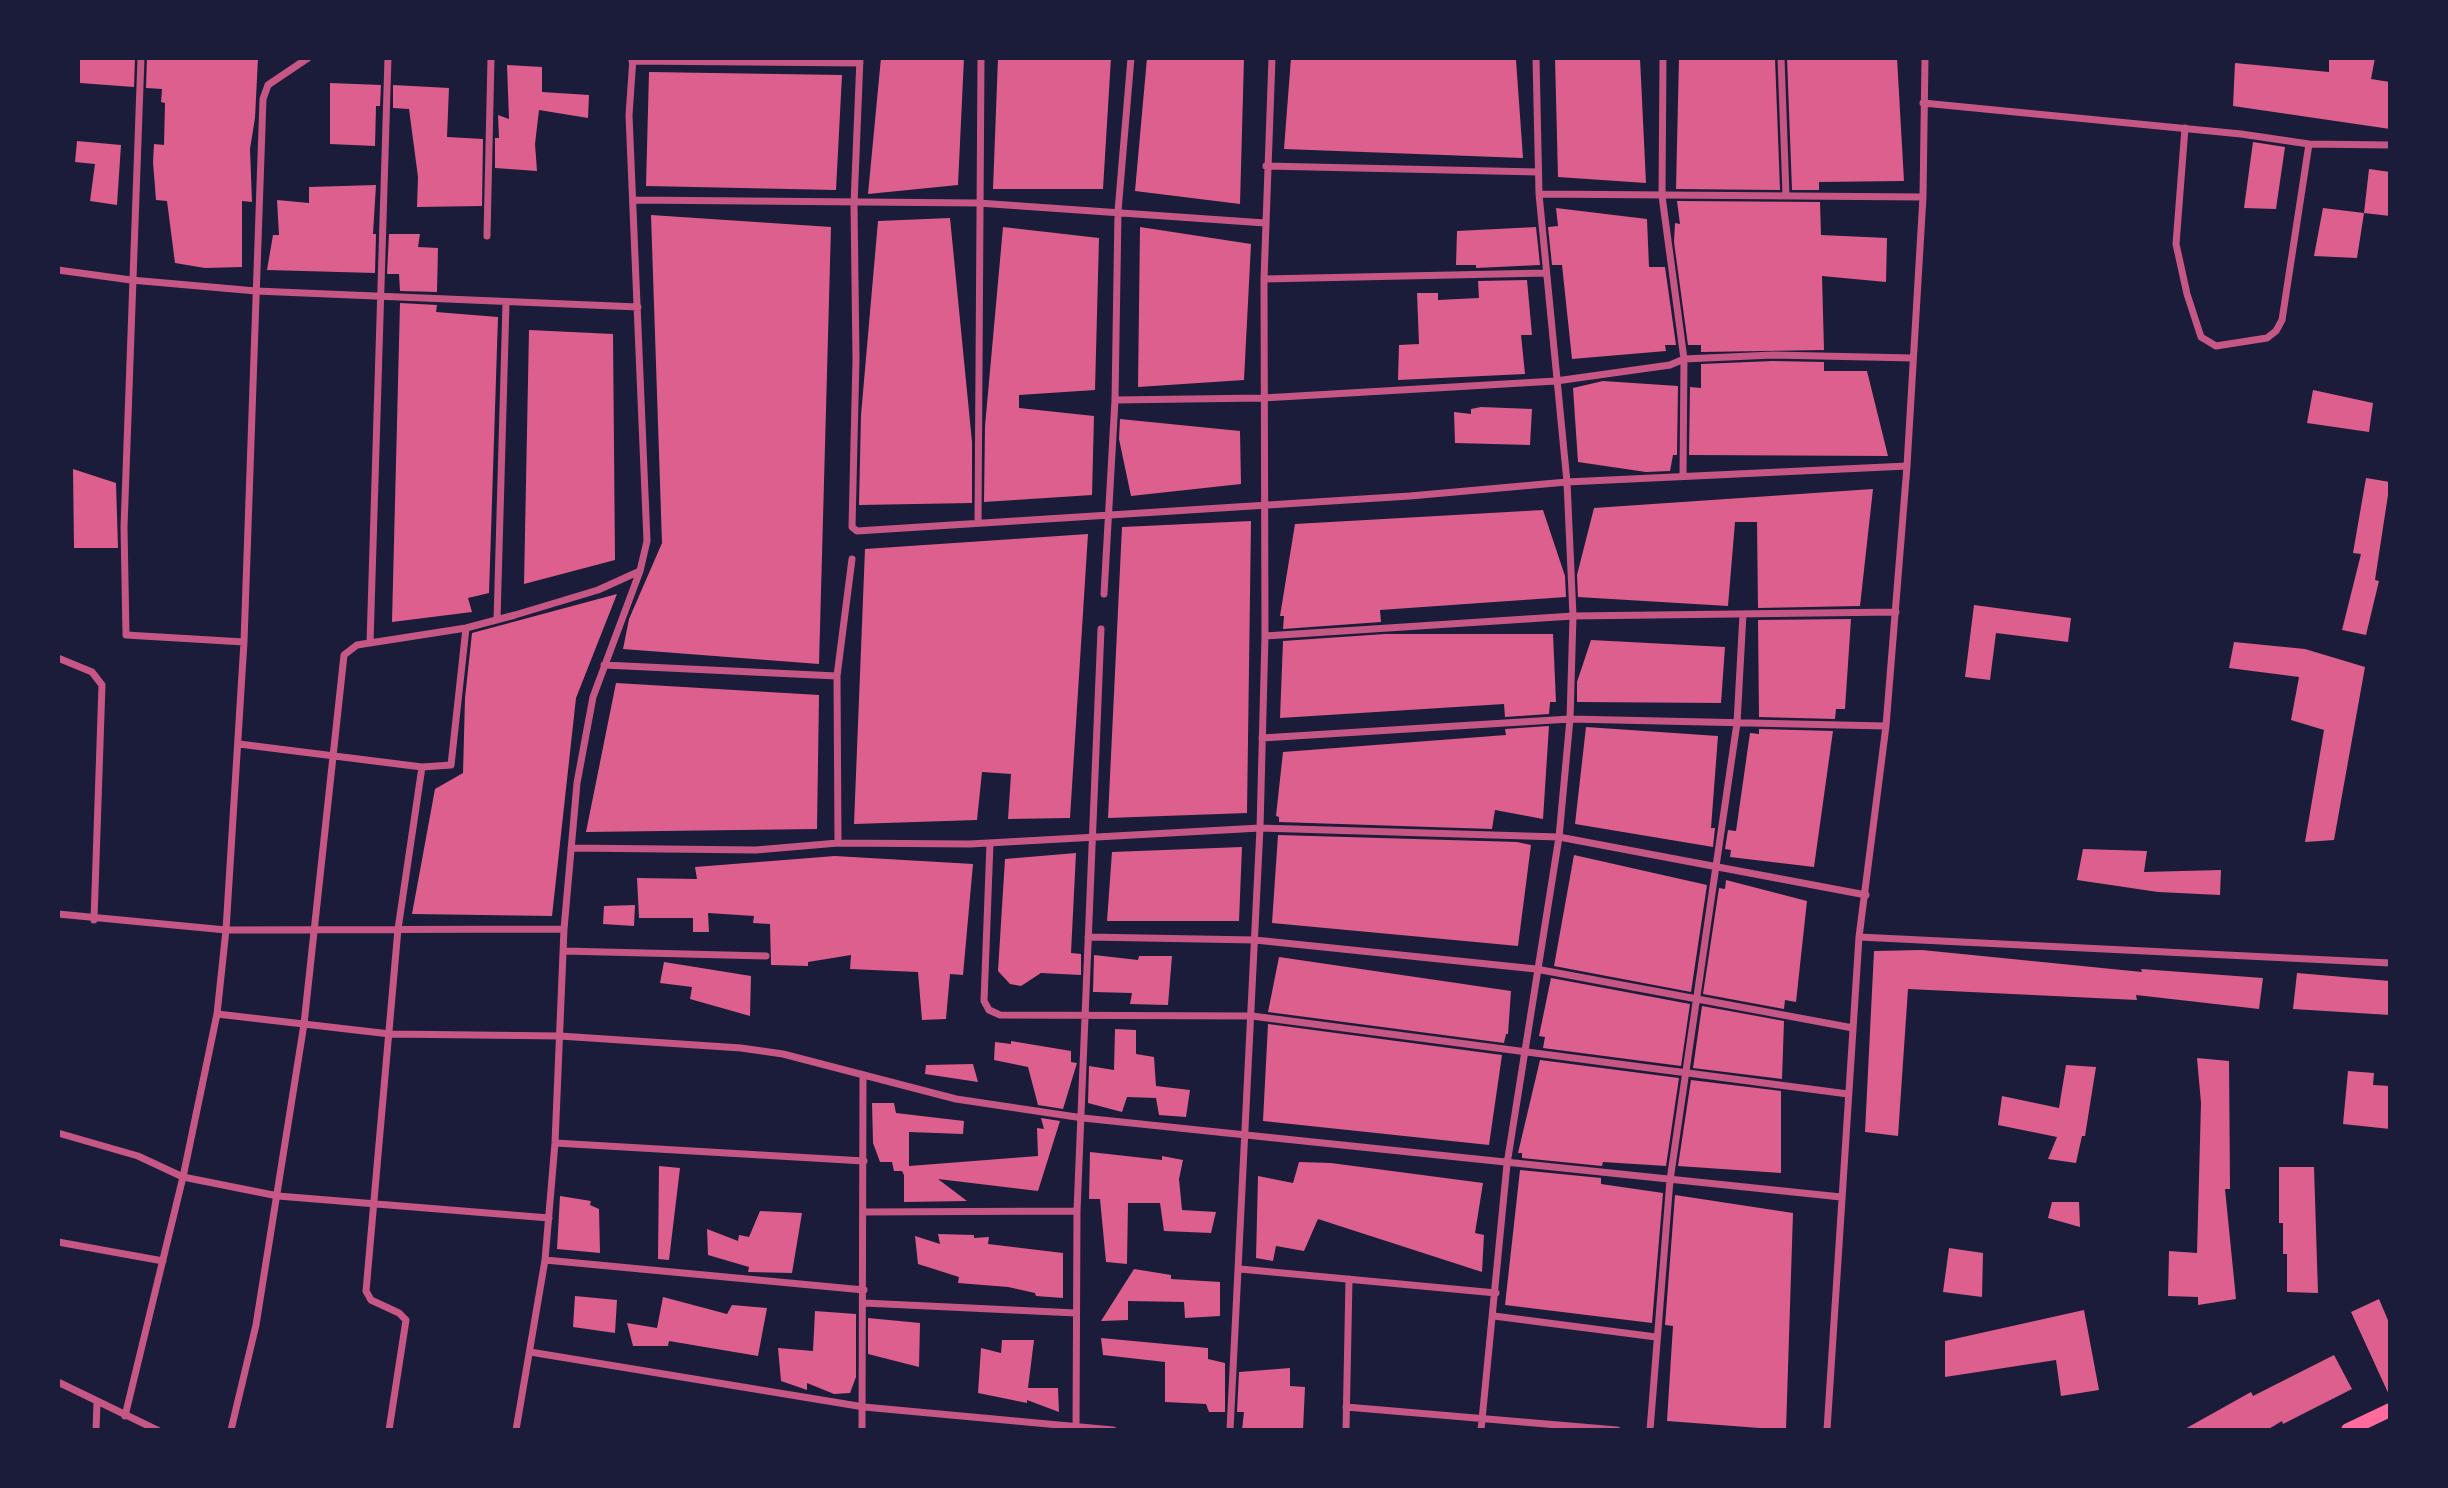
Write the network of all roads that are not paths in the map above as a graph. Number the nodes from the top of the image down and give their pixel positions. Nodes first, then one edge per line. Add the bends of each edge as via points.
1 (141, 58) edge
2 (308, 58) edge
3 (388, 58) edge
4 (491, 58) edge
5 (981, 58) edge
6 (1131, 58) edge
7 (1272, 58) edge
8 (1536, 58) edge
9 (1663, 58) edge
10 (1781, 58) edge
11 (1924, 58) edge
12 (632, 59) edge
13 (860, 60) edge
14 (1923, 103) junction
15 (2185, 128) junction
16 (2309, 144) junction
17 (2390, 145) edge
18 (1266, 166) junction
19 (1538, 172) junction
20 (1539, 194) junction
21 (1786, 195) junction
22 (1662, 196) junction
23 (1923, 197) junction
24 (633, 200) junction
25 (978, 203) junction
26 (854, 204) junction
27 (1118, 211) junction
28 (1265, 223) junction
29 (486, 236) dead end
30 (58, 270) edge
31 (1545, 273) junction
32 (1264, 279) junction
33 (131, 280) junction
34 (256, 291) junction
35 (383, 295) junction
36 (506, 303) junction
37 (638, 307) junction
38 (1913, 358) junction
39 (1684, 359) junction
40 (1556, 381) junction
41 (1263, 398) junction
42 (1115, 400) junction
43 (1907, 466) junction
44 (1683, 475) junction
45 (1567, 482) junction
46 (1264, 504) junction
47 (1108, 515) junction
48 (978, 523) junction
49 (852, 559) dead end
50 (640, 571) junction
51 (1104, 594) dead end
52 (1896, 612) junction
53 (1743, 614) junction
54 (1573, 616) junction
55 (497, 620) junction
56 (466, 628) junction
57 (1101, 629) dead end
58 (1265, 636) junction
59 (244, 642) junction
60 (370, 643) junction
61 (58, 658) edge
62 (604, 665) junction
63 (837, 676) junction
64 (1570, 719) junction
65 (1737, 723) junction
66 (1886, 726) junction
67 (1262, 738) junction
68 (239, 744) junction
69 (333, 754) junction
70 (422, 767) junction
71 (1260, 828) junction
72 (1092, 835) junction
73 (1559, 837) junction
74 (990, 842) junction
75 (838, 843) junction
76 (571, 848) junction
77 (1717, 866) junction
78 (1866, 895) junction
79 (58, 914) edge
80 (94, 920) junction
81 (315, 929) junction
82 (398, 929) junction
83 (564, 929) junction
84 (226, 930) junction
85 (1088, 937) junction
86 (1859, 937) junction
87 (1255, 940) junction
88 (564, 951) junction
89 (765, 956) dead end
90 (2390, 963) edge
91 (1536, 969) junction
92 (1697, 998) junction
93 (217, 1014) junction
94 (1086, 1016) junction
95 (1252, 1016) junction
96 (304, 1024) junction
97 (1853, 1028) junction
98 (390, 1034) junction
99 (560, 1036) junction
100 (1524, 1050) junction
101 (1686, 1071) junction
102 (863, 1076) junction
103 (1848, 1094) junction
104 (1083, 1118) junction
105 (58, 1133) edge
106 (1247, 1134) junction
107 (555, 1143) junction
108 (864, 1161) junction
109 (1507, 1164) junction
110 (183, 1177) junction
111 (1670, 1180) junction
112 (278, 1196) junction
113 (1841, 1198) junction
114 (374, 1203) junction
115 (1077, 1211) junction
116 (864, 1212) junction
117 (549, 1218) junction
118 (58, 1242) edge
119 (545, 1260) junction
120 (163, 1261) junction
121 (1240, 1269) junction
122 (1349, 1279) junction
123 (864, 1290) junction
124 (1496, 1293) junction
125 (864, 1303) junction
126 (1076, 1313) junction
127 (1494, 1315) junction
128 (1656, 1337) junction
129 (530, 1352) junction
130 (58, 1382) edge
131 (97, 1402) junction
132 (864, 1407) junction
133 (1346, 1407) junction
134 (2390, 1410) edge
135 (125, 1416) junction
136 (1482, 1419) junction
137 (1076, 1428) edge
138 (96, 1430) edge
139 (157, 1430) edge
140 (231, 1430) edge
141 (389, 1430) edge
142 (516, 1430) edge
143 (862, 1430) edge
144 (1113, 1430) edge
145 (1230, 1430) edge
146 (1346, 1430) edge
147 (1481, 1430) edge
148 (1616, 1430) edge
149 (1650, 1430) edge
150 (1827, 1430) edge
151 (2348, 1430) edge

1 - 33 street
2 - 34 street via 268,85 263,99
3 - 35 street
4 - 29 street
5 - 25 street
6 - 27 street
7 - 18 street
8 - 19 street
9 - 22 street
10 - 21 street
11 - 14 street
12 - 13 street
12 - 24 street
13 - 26 street
14 - 15 street
14 - 23 street
15 - 16 street
15 - 16 street via 2176,244 2186,295 2201,337 2216,346 2267,338 2283,320
16 - 17 street
18 - 19 street
18 - 28 street
19 - 20 street
20 - 22 street
20 - 31 street
21 - 22 street
21 - 23 street
22 - 39 street
23 - 38 street
24 - 26 street
24 - 37 street
25 - 26 street
25 - 27 street
25 - 48 street
26 - 48 street via 852,527 865,533
27 - 28 street
27 - 42 street
28 - 32 street
30 - 33 street
31 - 32 street
31 - 40 street
32 - 41 street
33 - 34 street
33 - 59 street via 124,527 126,635
34 - 35 street
34 - 59 street
35 - 36 street
35 - 60 street
36 - 37 street
36 - 55 street
37 - 50 street via 647,541
38 - 39 street via 1773,355
38 - 43 street
39 - 40 street via 1670,365
39 - 44 street
40 - 41 street
40 - 45 street
41 - 42 street
41 - 46 street
42 - 47 street
43 - 44 street
43 - 52 street
44 - 45 street
45 - 46 street
45 - 54 street
46 - 47 street
46 - 58 street
47 - 48 street
47 - 51 street
49 - 63 street
50 - 55 street via 598,590
50 - 62 street
52 - 53 street
52 - 66 street
53 - 54 street
53 - 65 street
54 - 58 street
54 - 64 street
55 - 56 street
56 - 60 street
56 - 70 street via 453,762 447,767
57 - 72 street
58 - 67 street
59 - 68 street
60 - 69 street via 349,648 344,655
61 - 80 street via 92,672 102,685
62 - 63 street
62 - 76 street via 593,697 577,783
63 - 75 street
64 - 65 street
64 - 67 street
64 - 73 street
65 - 66 street
65 - 77 street
66 - 78 street
67 - 71 street
68 - 69 street
68 - 84 street
69 - 70 street
69 - 81 street
70 - 82 street
71 - 72 street
71 - 73 street
71 - 87 street
72 - 74 street
72 - 85 street
73 - 77 street
73 - 91 street
74 - 75 street
74 - 94 street via 984,1001 1000,1015
75 - 76 street via 756,850
76 - 83 street
77 - 78 street
77 - 92 street
78 - 86 street
79 - 80 street
80 - 84 street
81 - 82 street
81 - 84 street
81 - 96 street
82 - 83 street
82 - 98 street
83 - 88 street
84 - 93 street
85 - 87 street
85 - 94 street
86 - 90 street
86 - 97 street
87 - 91 street
87 - 95 street
88 - 89 street
88 - 99 street
91 - 92 street
91 - 100 street
92 - 97 street
92 - 101 street
93 - 96 street
93 - 110 street
94 - 95 street
94 - 104 street
95 - 100 street
95 - 106 street
96 - 98 street
96 - 112 street
97 - 103 street
98 - 99 street
98 - 114 street
99 - 102 street via 741,1048 783,1054
99 - 107 street
100 - 101 street
100 - 109 street
101 - 103 street
101 - 111 street
102 - 104 street via 956,1099
102 - 108 street
103 - 113 street
104 - 106 street
104 - 115 street
105 - 110 street via 138,1156
106 - 109 street
106 - 121 street
107 - 108 street
107 - 117 street
108 - 116 street
109 - 111 street
109 - 124 street
110 - 112 street
110 - 120 street
111 - 113 street
111 - 128 street
112 - 114 street
112 - 140 street via 256,1325
113 - 150 street
114 - 117 street
114 - 141 street via 366,1291 377,1304 406,1320
115 - 116 street
115 - 126 street
116 - 123 street
117 - 119 street
118 - 120 street
119 - 123 street
119 - 129 street
120 - 135 street
121 - 122 street
121 - 145 street
122 - 124 street
122 - 133 street
123 - 125 street
124 - 127 street
125 - 126 street
125 - 132 street
126 - 137 street
127 - 128 street
127 - 136 street
128 - 149 street
129 - 132 street
129 - 142 street
130 - 131 street
131 - 135 street
131 - 138 street
132 - 137 street
132 - 143 street
133 - 136 street
133 - 146 street
134 - 151 main road
135 - 139 street
136 - 147 street
136 - 148 street
137 - 144 street

